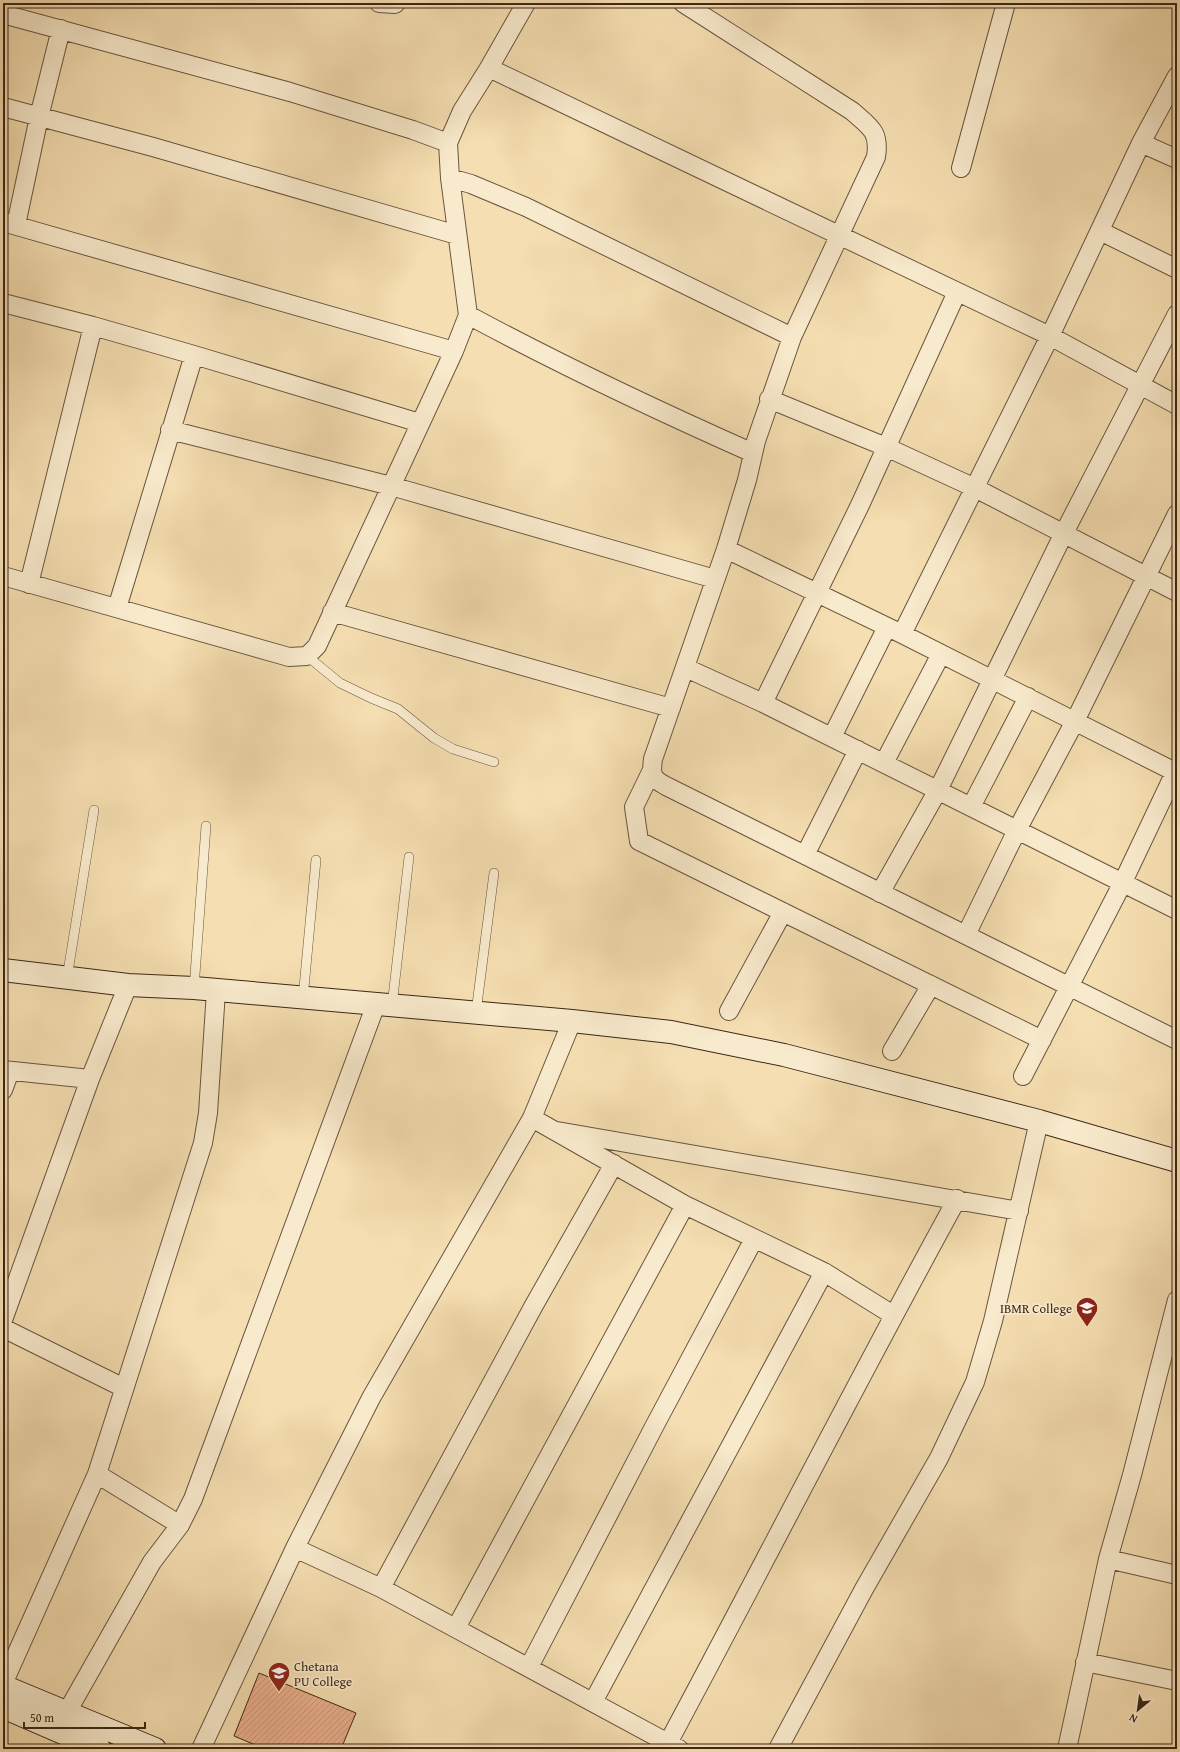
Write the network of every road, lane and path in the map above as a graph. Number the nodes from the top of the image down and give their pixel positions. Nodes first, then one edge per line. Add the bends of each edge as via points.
1 (379, 3) edge
2 (396, 3) edge
3 (526, 3) edge
4 (683, 3) edge
5 (1006, 3) edge
6 (3, 14) edge
7 (61, 29) junction
8 (489, 68) junction
9 (1177, 76) edge
10 (3, 108) edge
11 (39, 117) junction
12 (1141, 143) junction
13 (448, 144) junction
14 (1177, 159) edge
15 (961, 168) dead end
16 (450, 178) junction
17 (9, 223) edge
18 (1100, 231) junction
19 (458, 235) junction
20 (839, 236) junction
21 (1177, 269) edge
22 (957, 292) junction
23 (3, 305) edge
24 (1177, 314) edge
25 (468, 315) junction
26 (93, 326) junction
27 (1050, 336) junction
28 (792, 337) junction
29 (454, 351) junction
30 (194, 355) junction
31 (1141, 386) junction
32 (769, 399) junction
33 (1177, 405) edge
34 (420, 423) junction
35 (170, 430) junction
36 (886, 447) junction
37 (753, 453) junction
38 (391, 486) junction
39 (975, 488) junction
40 (1177, 514) edge
41 (1064, 533) junction
42 (726, 549) junction
43 (1146, 575) junction
44 (3, 576) edge
45 (715, 580) junction
46 (29, 584) junction
47 (817, 592) junction
48 (1177, 592) edge
49 (117, 608) junction
50 (332, 612) junction
51 (894, 631) junction
52 (941, 654) junction
53 (307, 656) junction
54 (686, 668) junction
55 (993, 680) junction
56 (1028, 697) junction
57 (763, 703) junction
58 (671, 708) junction
59 (1075, 721) junction
60 (832, 737) junction
61 (858, 750) junction
62 (494, 762) dead end
63 (884, 763) junction
64 (1176, 771) edge
65 (651, 772) junction
66 (938, 790) junction
67 (971, 807) junction
68 (94, 810) dead end
69 (206, 826) dead end
70 (1017, 830) junction
71 (805, 855) junction
72 (409, 857) dead end
73 (316, 860) dead end
74 (494, 873) dead end
75 (1122, 884) junction
76 (880, 893) junction
77 (1177, 910) edge
78 (784, 912) junction
79 (966, 935) junction
80 (3, 970) edge
81 (67, 978) junction
82 (128, 985) junction
83 (931, 985) junction
84 (1069, 986) junction
85 (194, 988) junction
86 (216, 991) junction
87 (303, 998) junction
88 (384, 1005) junction
89 (729, 1011) dead end
90 (476, 1013) junction
91 (572, 1020) junction
92 (1042, 1040) junction
93 (1177, 1040) edge
94 (892, 1051) dead end
95 (7, 1070) edge
96 (1023, 1076) dead end
97 (90, 1079) junction
98 (3, 1090) edge
99 (532, 1118) junction
100 (1039, 1121) junction
101 (557, 1131) junction
102 (1177, 1161) edge
103 (614, 1164) junction
104 (957, 1199) junction
105 (685, 1204) junction
106 (1019, 1211) junction
107 (754, 1239) junction
108 (824, 1272) junction
109 (1177, 1300) edge
110 (893, 1315) junction
111 (3, 1320) edge
112 (3, 1328) edge
113 (124, 1388) junction
114 (97, 1474) junction
115 (180, 1525) junction
116 (295, 1548) junction
117 (1108, 1559) junction
118 (1177, 1575) edge
119 (381, 1588) junction
120 (456, 1628) junction
121 (1085, 1662) junction
122 (529, 1667) junction
123 (1177, 1682) edge
124 (3, 1685) edge
125 (594, 1702) junction
126 (3, 1707) edge
127 (67, 1712) junction
128 (674, 1746) edge
129 (100, 1749) edge
130 (155, 1749) edge
131 (201, 1749) edge
132 (778, 1749) edge
133 (1068, 1749) edge

1 - 2 street
3 - 8 street
4 - 20 street via 846,107 873,130 878,144 876,157
5 - 15 street
6 - 7 street
7 - 11 street
7 - 13 street via 290,92 413,130
8 - 13 street via 462,111
8 - 20 street
9 - 12 street
10 - 11 street
11 - 17 street
11 - 19 street via 153,147
12 - 14 street
12 - 18 street
13 - 16 street
16 - 19 street
16 - 28 street via 526,207
17 - 29 street
18 - 21 street
18 - 27 street
19 - 25 street
20 - 22 street
20 - 28 street
22 - 27 street
22 - 36 street
23 - 26 street
24 - 31 street
25 - 29 street
25 - 37 street via 654,409
26 - 30 street
26 - 46 street
27 - 31 street
27 - 39 street
28 - 32 street
29 - 34 street
30 - 34 street
30 - 35 street
31 - 33 street
31 - 41 street
32 - 36 street
32 - 37 street
34 - 38 street
35 - 38 street
35 - 49 street
36 - 39 street
36 - 47 street
37 - 42 street
38 - 45 street
38 - 50 street
39 - 41 street
39 - 51 street
40 - 43 street
41 - 43 street
41 - 55 street
42 - 45 street
42 - 47 street
43 - 48 street
43 - 59 street
44 - 46 street
45 - 54 street
46 - 49 street
47 - 51 street
47 - 57 street
49 - 53 street via 289,657
50 - 53 street via 317,646
50 - 58 street
51 - 52 street
51 - 60 street
52 - 55 street
52 - 63 street
53 - 62 lane via 340,683 398,709 434,738 453,749
54 - 57 street
54 - 58 street
55 - 56 street
55 - 66 street
56 - 59 street
56 - 67 street
57 - 60 street
58 - 65 street via 653,758
59 - 64 street
59 - 70 street
60 - 61 street
61 - 63 street
61 - 71 street
63 - 66 street
64 - 75 street
65 - 71 street via 657,782
65 - 78 street via 634,807 638,841
66 - 67 street
66 - 76 street
67 - 70 street
68 - 81 lane
69 - 85 lane
70 - 75 street
70 - 79 street
71 - 76 street
72 - 88 lane
73 - 87 lane
74 - 90 lane
75 - 77 street
75 - 84 street
76 - 79 street
78 - 83 street
78 - 89 street
79 - 84 street
80 - 81 street
81 - 82 street
82 - 85 street
82 - 97 street
83 - 92 street
83 - 94 street
84 - 92 street
84 - 93 street
85 - 86 street
86 - 87 street
86 - 113 street via 208,1113 203,1143
87 - 88 street
88 - 90 street
88 - 115 street via 193,1499
90 - 91 street
91 - 99 street
91 - 100 street via 671,1032 784,1055
92 - 96 street
95 - 97 street
95 - 98 street
97 - 111 street
99 - 101 street
99 - 116 street via 371,1398
100 - 102 street
100 - 106 street
101 - 103 street
101 - 104 street
103 - 105 street
103 - 119 street
104 - 106 street
104 - 110 street
105 - 107 street
105 - 120 street
106 - 132 street via 993,1321 975,1382 939,1458 864,1589
107 - 108 street
107 - 122 street
108 - 110 street
108 - 125 street
109 - 117 street
110 - 128 street via 770,1552
112 - 113 street
113 - 114 street
114 - 115 street
114 - 124 street
115 - 127 street via 152,1562
116 - 119 street
116 - 131 street
117 - 118 street
117 - 121 street
119 - 120 street
120 - 122 street
121 - 123 street
121 - 133 street
122 - 125 street
124 - 127 street
125 - 128 street
126 - 129 street
127 - 130 street

